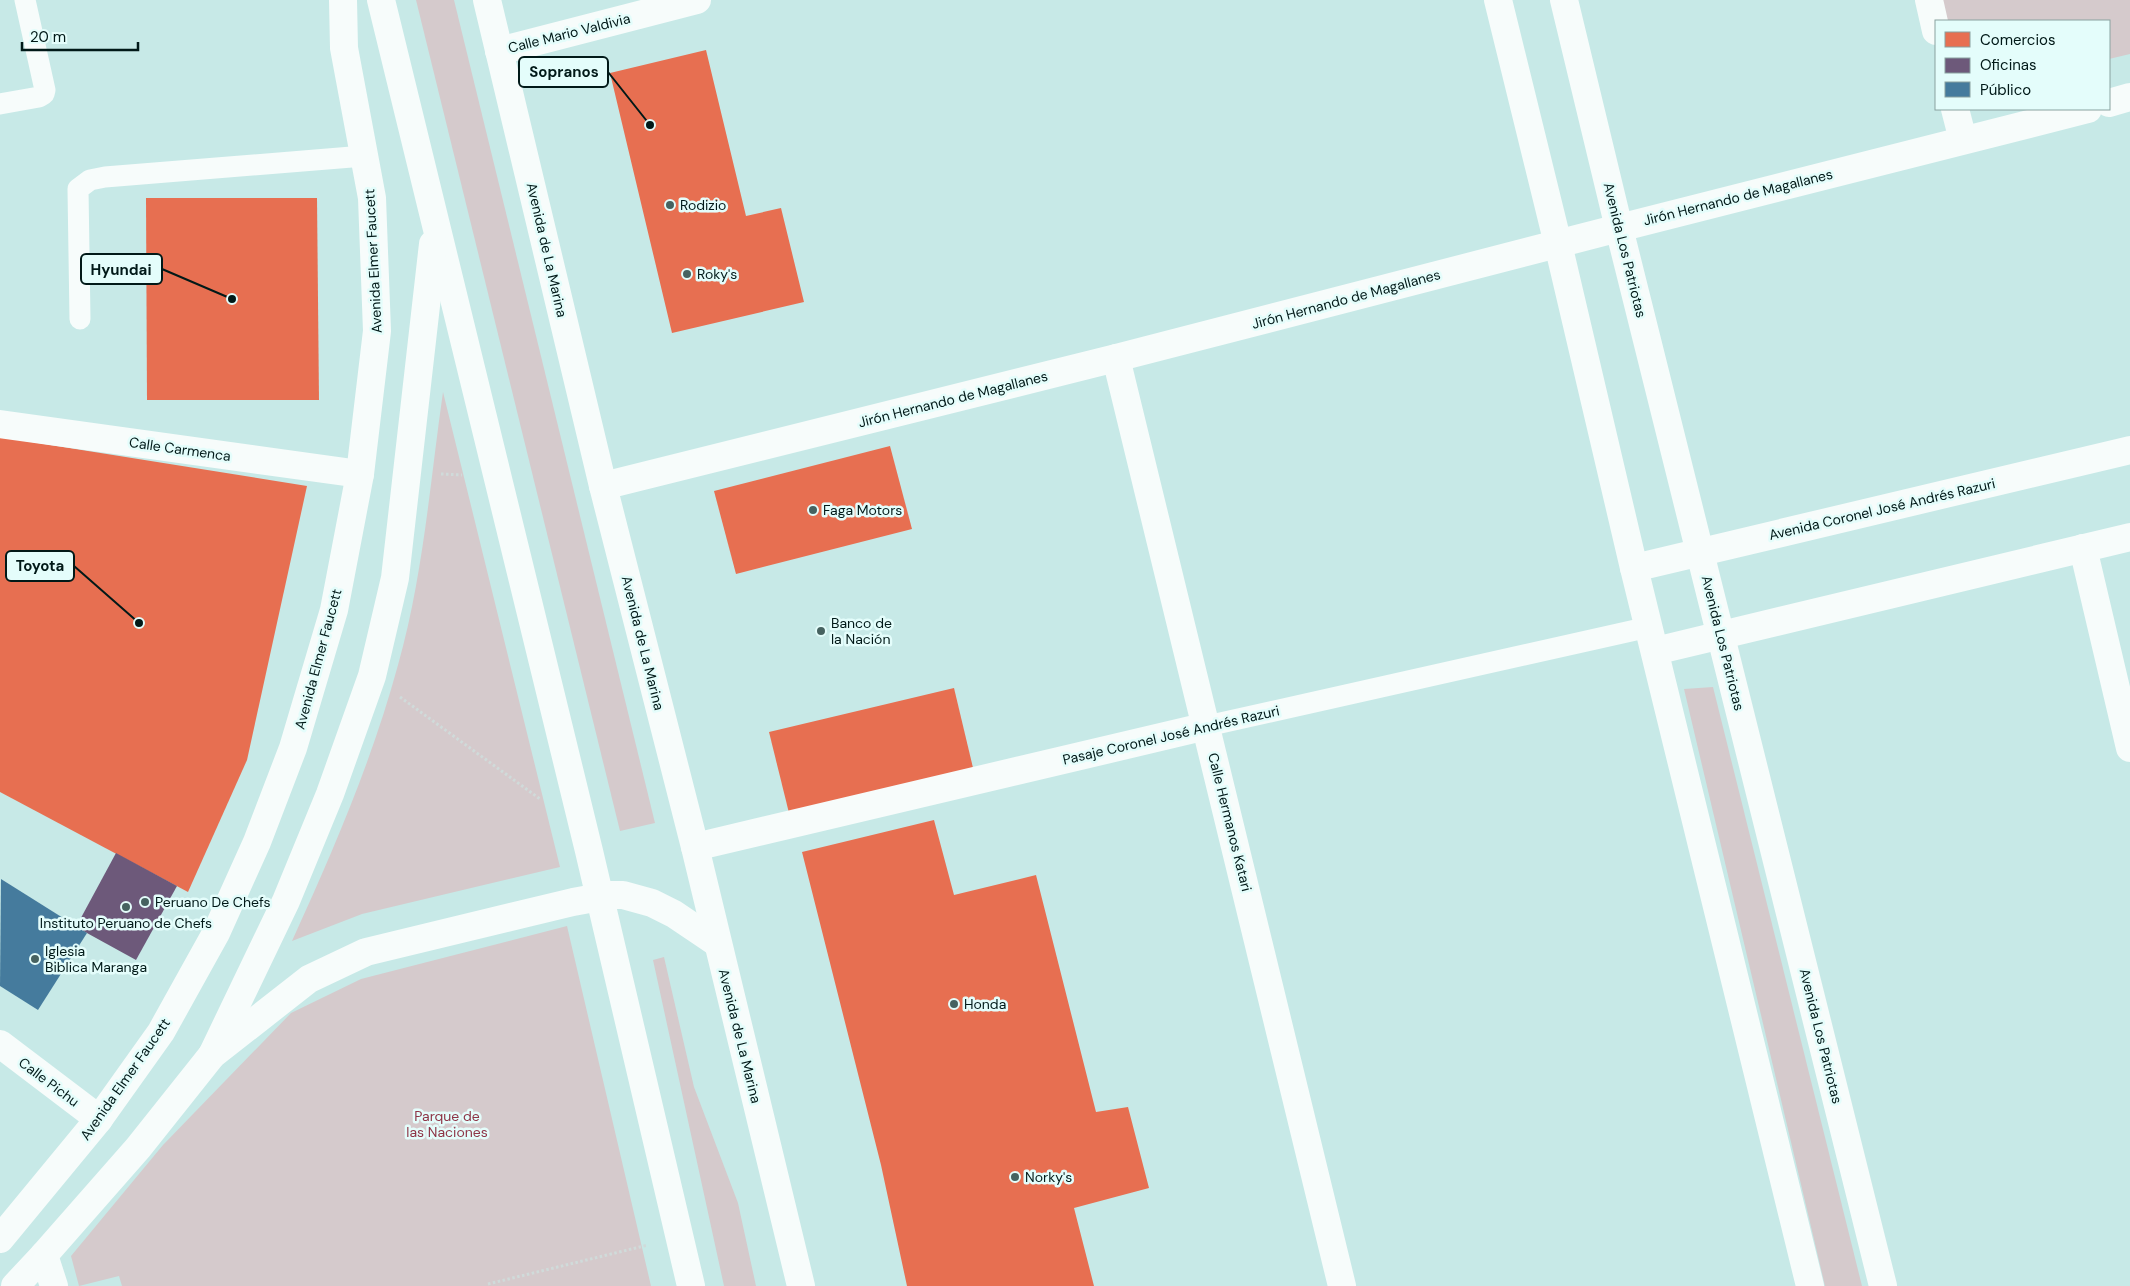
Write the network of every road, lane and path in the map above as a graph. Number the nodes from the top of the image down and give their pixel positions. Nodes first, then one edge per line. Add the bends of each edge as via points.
1 (25, 0) edge
2 (343, 0) edge
3 (381, 0) edge
4 (488, 0) edge
5 (697, 0) edge
6 (1498, 0) edge
7 (1564, 0) edge
8 (1929, 0) edge
9 (1935, 27) edge
10 (500, 51) junction
11 (2130, 97) edge
12 (2110, 103) edge
13 (0, 104) edge
14 (1955, 110) edge
15 (2084, 110) edge
16 (1963, 140) junction
17 (364, 156) junction
18 (436, 225) junction
19 (1619, 228) junction
20 (1558, 244) junction
21 (80, 319) dead end
22 (1116, 358) junction
23 (0, 424) edge
24 (2130, 450) edge
25 (360, 474) junction
26 (603, 486) junction
27 (2130, 537) edge
28 (2083, 548) junction
29 (1701, 552) junction
30 (1634, 568) junction
31 (1722, 635) junction
32 (1652, 639) junction
33 (372, 676) junction
34 (1207, 726) junction
35 (2130, 748) edge
36 (545, 804) dead end
37 (695, 847) junction
38 (600, 896) junction
39 (717, 942) junction
40 (0, 1044) edge
41 (212, 1055) junction
42 (99, 1119) junction
43 (680, 1237) junction
44 (0, 1239) edge
45 (44, 1255) junction
46 (488, 1284) dead end
47 (15, 1286) edge
48 (54, 1286) edge
49 (691, 1286) edge
50 (801, 1286) edge
51 (1342, 1286) edge
52 (1810, 1286) edge
53 (1884, 1286) edge

1 - 13 lane via 45,90 39,97
2 - 17 main road, Avenida Elmer Faucett via 344,48
3 - 18 main road
4 - 10 main road, Avenida de La Marina
5 - 10 main road, Calle Mario Valdivia
6 - 20 main road
7 - 19 main road, Avenida Los Patriotas
8 - 9 main road
10 - 26 main road, Avenida de La Marina
11 - 12 main road
14 - 16 main road
15 - 16 main road, Jirón Hernando de Magallanes
16 - 19 main road, Jirón Hernando de Magallanes
17 - 21 lane via 90,180 78,189
17 - 25 main road, Avenida Elmer Faucett via 372,198 377,332
18 - 33 main road via 396,578
18 - 38 main road
19 - 20 main road, Jirón Hernando de Magallanes
19 - 29 main road, Avenida Los Patriotas
20 - 22 main road, Jirón Hernando de Magallanes
20 - 30 main road
22 - 26 main road, Jirón Hernando de Magallanes
22 - 34 main road, Calle Hermanos Katari
23 - 25 main road, Calle Carmenca
24 - 29 main road, Avenida Coronel José Andrés Razuri
25 - 42 main road, Avenida Elmer Faucett via 334,610 293,748 257,842 216,933 161,1032
26 - 37 main road, Avenida de La Marina
27 - 28 main road
28 - 31 main road
28 - 35 main road
29 - 30 main road, Avenida Coronel José Andrés Razuri
29 - 31 main road, Avenida Los Patriotas
30 - 32 main road
31 - 32 main road
31 - 53 main road, Avenida Los Patriotas
32 - 34 lane, Pasaje Coronel José Andrés Razuri
32 - 52 main road
33 - 36 path
33 - 41 main road via 330,794 286,901
34 - 37 main road, Pasaje Coronel José Andrés Razuri
34 - 51 main road, Calle Hermanos Katari
37 - 39 main road, Avenida de La Marina
38 - 39 main road via 623,895 652,903
38 - 41 main road via 366,952 309,979
38 - 43 main road
39 - 50 main road, Avenida de La Marina
40 - 42 main road, Calle Pichu
41 - 45 main road via 138,1148
42 - 44 main road, Avenida Elmer Faucett
43 - 46 path
43 - 49 main road
45 - 47 main road
45 - 48 main road

